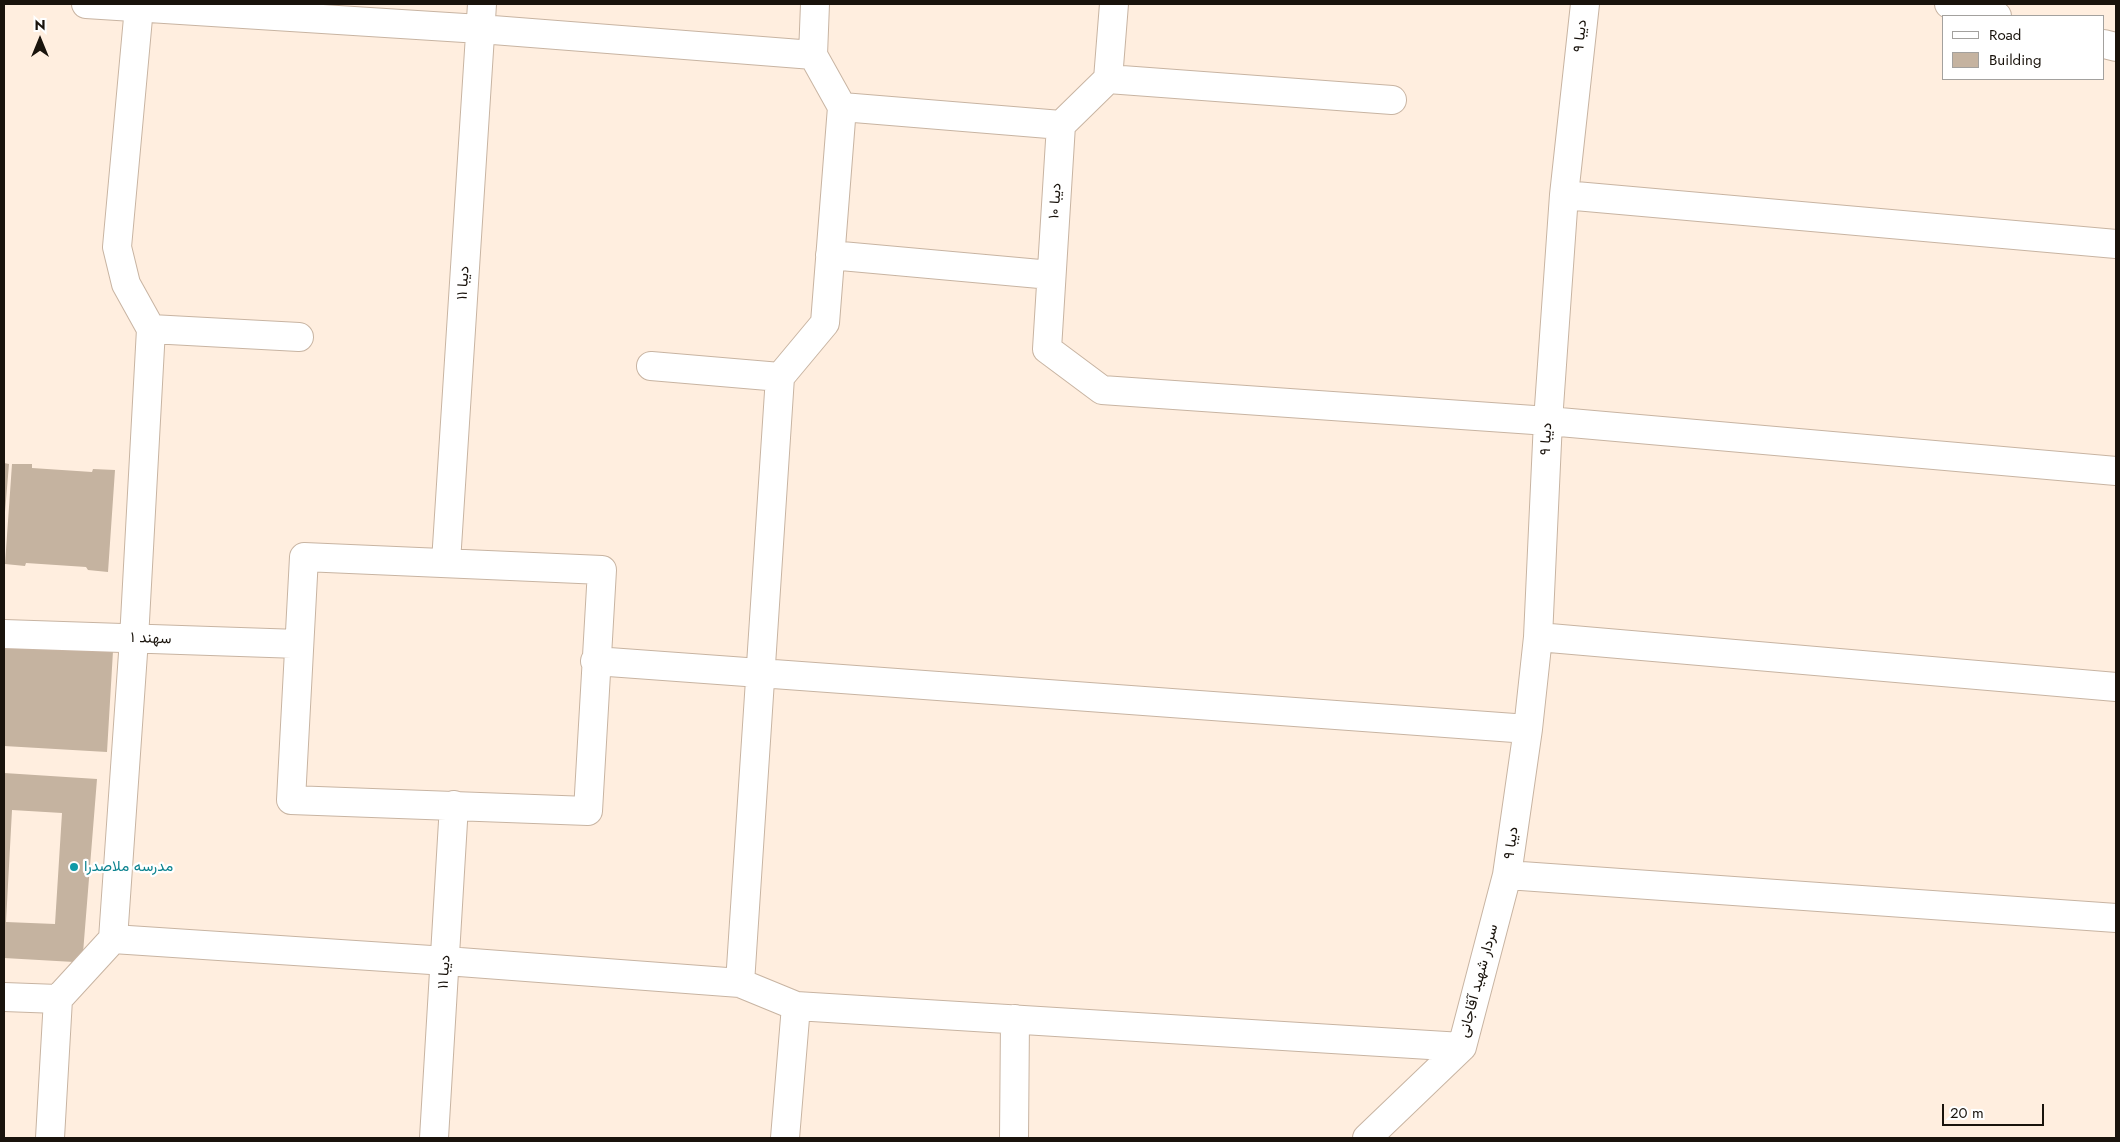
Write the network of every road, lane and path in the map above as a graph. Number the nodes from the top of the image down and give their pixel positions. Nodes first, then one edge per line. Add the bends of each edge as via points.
1 (86, 4) edge
2 (816, 4) edge
3 (1114, 4) edge
4 (1585, 4) edge
5 (1949, 4) edge
6 (139, 7) junction
7 (198, 7) edge
8 (1994, 15) edge
9 (481, 17) edge
10 (813, 55) junction
11 (1108, 79) junction
12 (1392, 100) dead end
13 (842, 107) junction
14 (1061, 126) junction
15 (1564, 195) junction
16 (2116, 244) edge
17 (830, 255) junction
18 (1051, 275) junction
19 (151, 329) junction
20 (299, 336) dead end
21 (651, 366) dead end
22 (780, 377) junction
23 (1548, 421) junction
24 (2116, 471) edge
25 (446, 562) junction
26 (4, 634) edge
27 (1538, 637) junction
28 (134, 638) junction
29 (299, 644) junction
30 (596, 661) junction
31 (762, 673) junction
32 (2116, 687) edge
33 (1528, 730) junction
34 (454, 805) junction
35 (1507, 875) junction
36 (2116, 918) edge
37 (113, 939) junction
38 (446, 960) junction
39 (740, 983) junction
40 (4, 997) edge
41 (58, 999) junction
42 (796, 1006) junction
43 (1015, 1019) junction
44 (1462, 1047) junction
45 (50, 1138) edge
46 (434, 1138) edge
47 (784, 1138) edge
48 (1014, 1138) edge
49 (1367, 1138) edge

1 - 6 street
2 - 10 street
3 - 11 street
4 - 15 street, دیبا ۹
5 - 8 street
6 - 7 street
6 - 19 street via 117,247 126,284
7 - 9 street
9 - 10 street
9 - 25 street, دیبا ۱۱
10 - 13 street
11 - 12 street
11 - 14 street
13 - 14 street
13 - 17 street
14 - 18 street, دیبا ۱۰
15 - 16 street
15 - 23 street, دیبا ۹
17 - 18 street
17 - 22 street via 825,323
18 - 23 street, دیبا ۱۰ via 1046,349 1102,390
19 - 20 street
19 - 28 street
21 - 22 street
22 - 31 street
23 - 24 street
23 - 27 street, دیبا ۹
25 - 29 street via 304,557
25 - 30 street via 602,570
26 - 28 street, سهند ۱
27 - 32 street
27 - 33 street, دیبا ۹
28 - 29 street, سهند ۱
28 - 37 street
29 - 34 street via 291,800
30 - 31 street
30 - 34 street via 588,811
31 - 33 street
31 - 39 street
33 - 35 street, دیبا ۹
34 - 38 street, دیبا ۱۱
35 - 36 street
35 - 44 street, سردار شهید آقاجانی
37 - 38 street
37 - 41 street
38 - 39 street
38 - 46 street, دیبا ۱۱
39 - 42 street
40 - 41 street
41 - 45 street
42 - 43 street
42 - 47 street
43 - 44 street
43 - 48 street
44 - 49 street, سردار شهید آقاجانی

